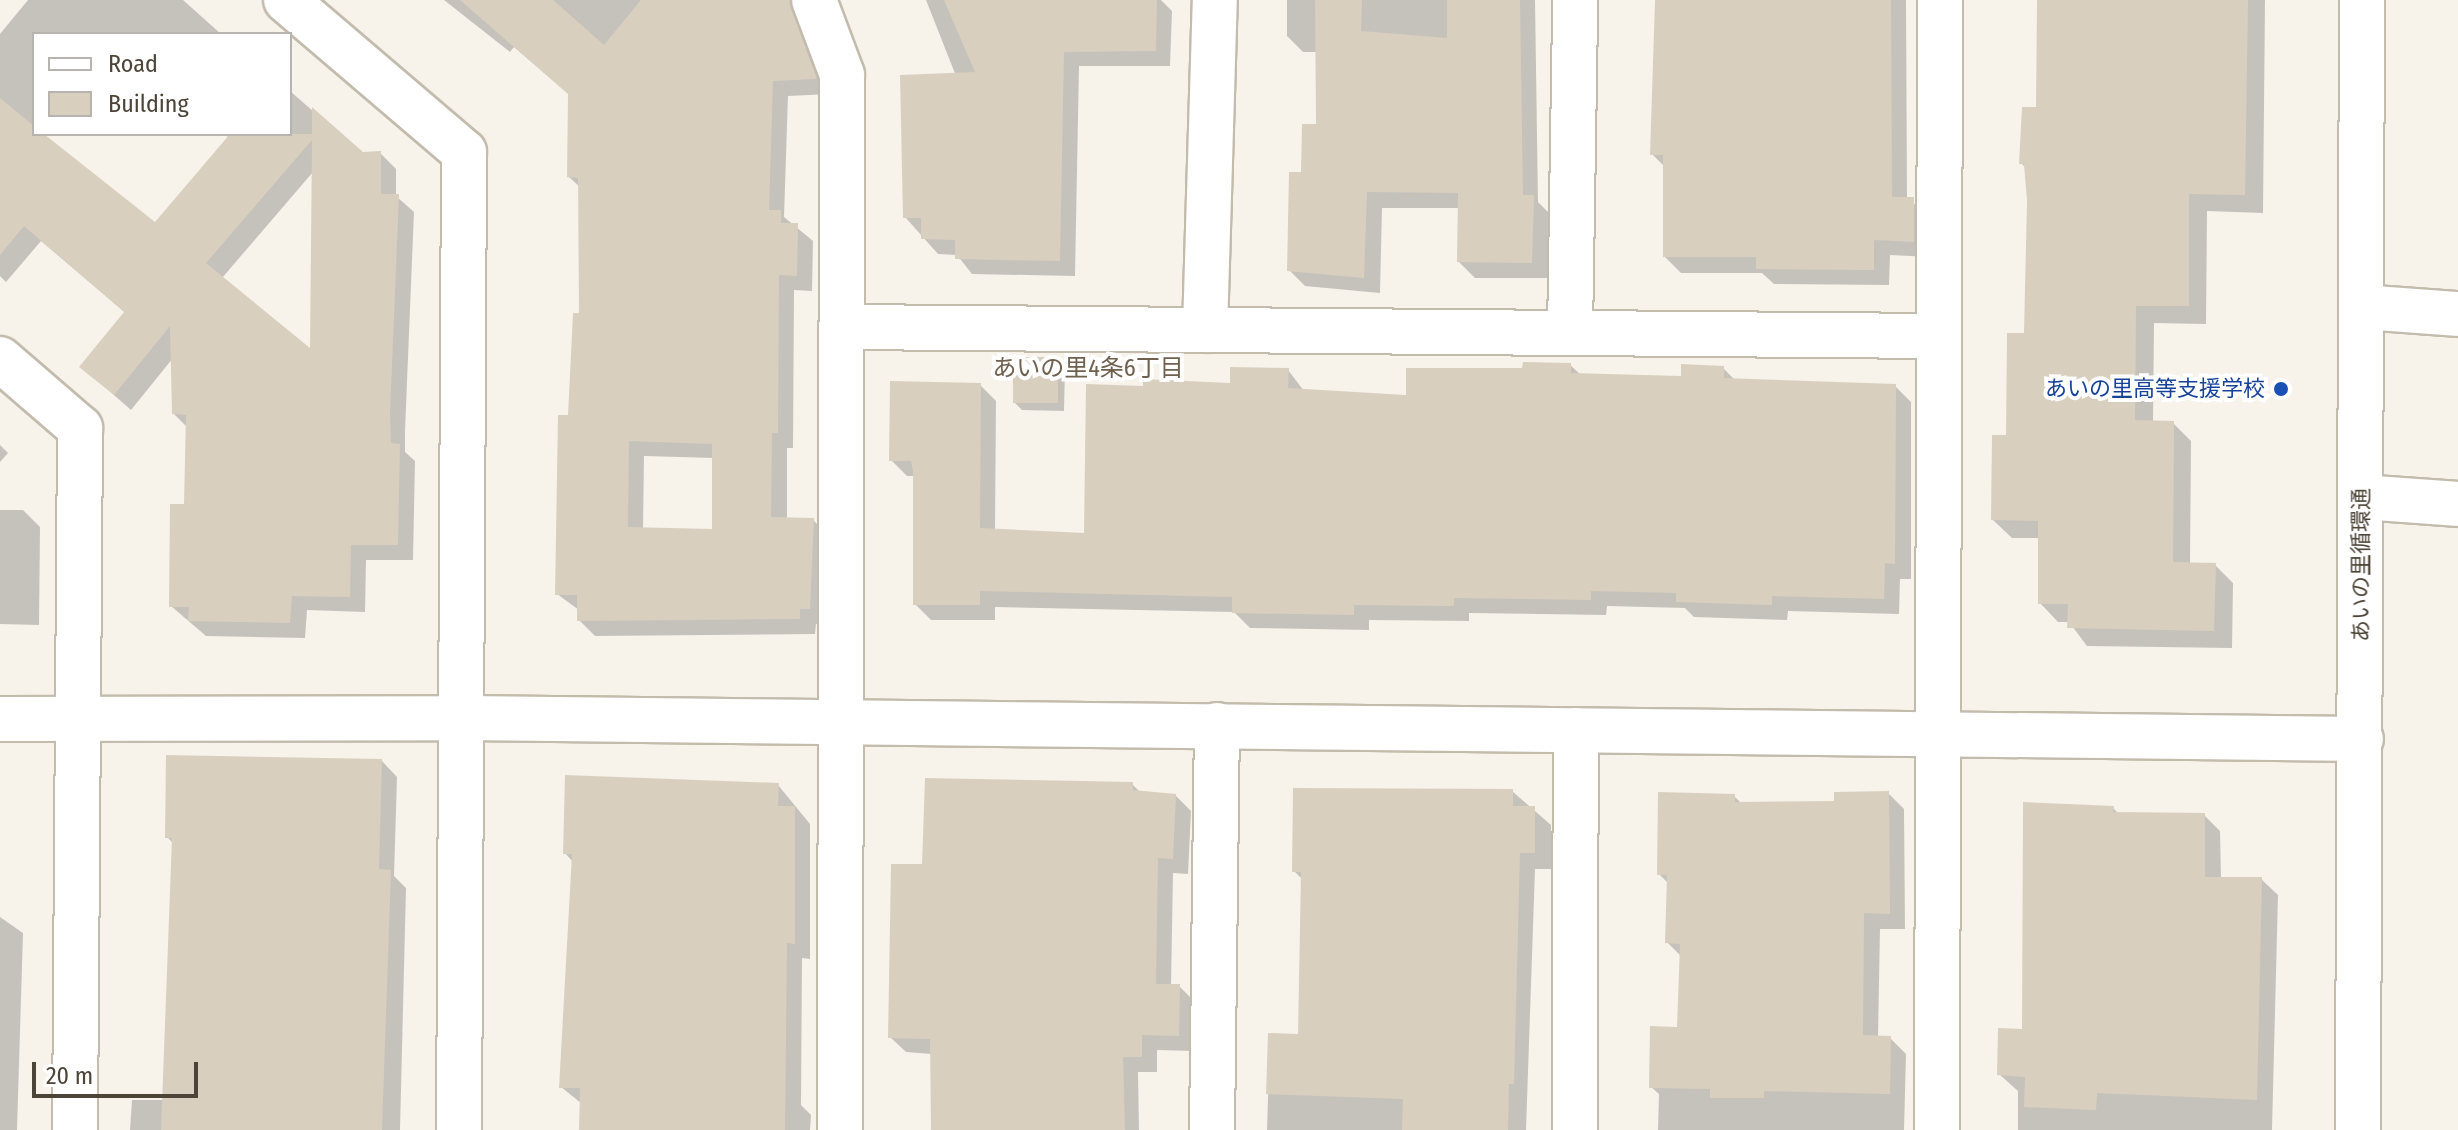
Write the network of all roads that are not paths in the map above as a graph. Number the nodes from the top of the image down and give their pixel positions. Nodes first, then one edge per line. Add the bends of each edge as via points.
1 (286, 0) edge
2 (814, 0) edge
3 (1215, 0) edge
4 (1575, 0) edge
5 (1940, 0) edge
6 (2362, 0) edge
7 (2362, 307) junction
8 (2458, 314) edge
9 (842, 327) junction
10 (1205, 330) junction
11 (1570, 333) junction
12 (1939, 336) junction
13 (0, 359) edge
14 (2361, 497) junction
15 (2458, 504) edge
16 (461, 718) junction
17 (0, 719) edge
18 (79, 719) junction
19 (842, 722) junction
20 (1217, 725) junction
21 (1576, 730) junction
22 (1937, 734) junction
23 (2361, 739) junction
24 (75, 1130) edge
25 (459, 1130) edge
26 (840, 1130) edge
27 (1212, 1130) edge
28 (1575, 1130) edge
29 (1937, 1130) edge
30 (2358, 1130) edge

1 - 16 street via 464,152
2 - 9 street via 842,75
3 - 10 street
4 - 11 street
5 - 12 street
6 - 7 street, あいの里循環通
7 - 8 street
7 - 14 street, あいの里循環通
9 - 10 street
9 - 19 street
10 - 11 street
11 - 12 street
12 - 22 street
13 - 18 street via 80,428
14 - 15 street
14 - 23 street, あいの里循環通
16 - 18 street
16 - 19 street
16 - 25 street
17 - 18 street
18 - 24 street
19 - 20 street
19 - 26 street
20 - 21 street
20 - 27 street
21 - 22 street
21 - 28 street
22 - 23 street
22 - 29 street
23 - 30 street, あいの里循環通

